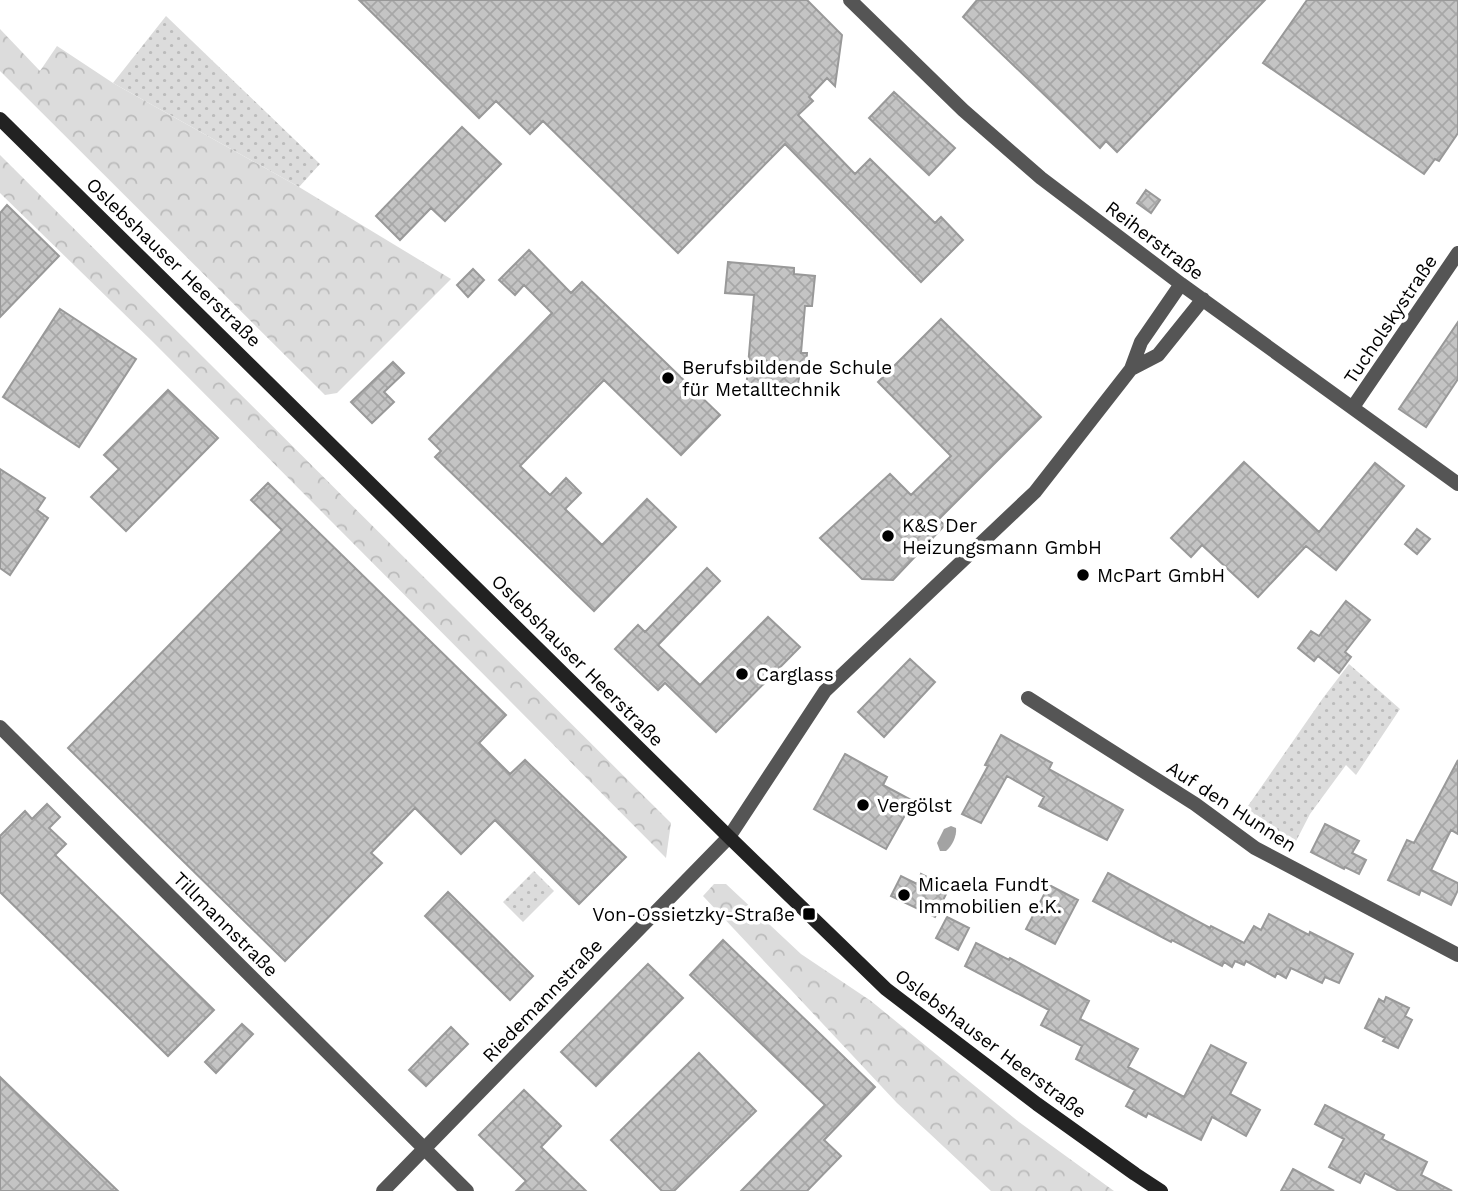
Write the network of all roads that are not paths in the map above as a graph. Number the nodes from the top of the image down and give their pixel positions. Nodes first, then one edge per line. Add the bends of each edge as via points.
1 (850, 0) edge
2 (0, 119) edge
3 (1458, 253) edge
4 (1181, 284) junction
5 (1203, 299) junction
6 (1131, 369) junction
7 (1353, 407) junction
8 (1458, 484) edge
9 (1028, 698) dead end
10 (0, 727) edge
11 (729, 837) junction
12 (1458, 956) edge
13 (424, 1149) junction
14 (383, 1191) edge
15 (467, 1191) edge
16 (1161, 1191) edge

1 - 4 street, Reiherstraße via 1041,178
2 - 11 main road, Oslebshauser Heerstraße
3 - 7 street, Tucholskystraße
4 - 5 street, Reiherstraße
4 - 6 street via 1141,342
5 - 6 street via 1158,355
5 - 7 street, Reiherstraße
6 - 11 street via 1035,492 825,691
7 - 8 street, Reiherstraße
9 - 12 street, Auf den Hunnen via 1195,804 1255,848
10 - 13 street, Tillmannstraße
11 - 13 street, Riedemannstraße
11 - 16 main road, Oslebshauser Heerstraße via 886,989
13 - 14 street, Riedemannstraße
13 - 15 street, Tillmannstraße

